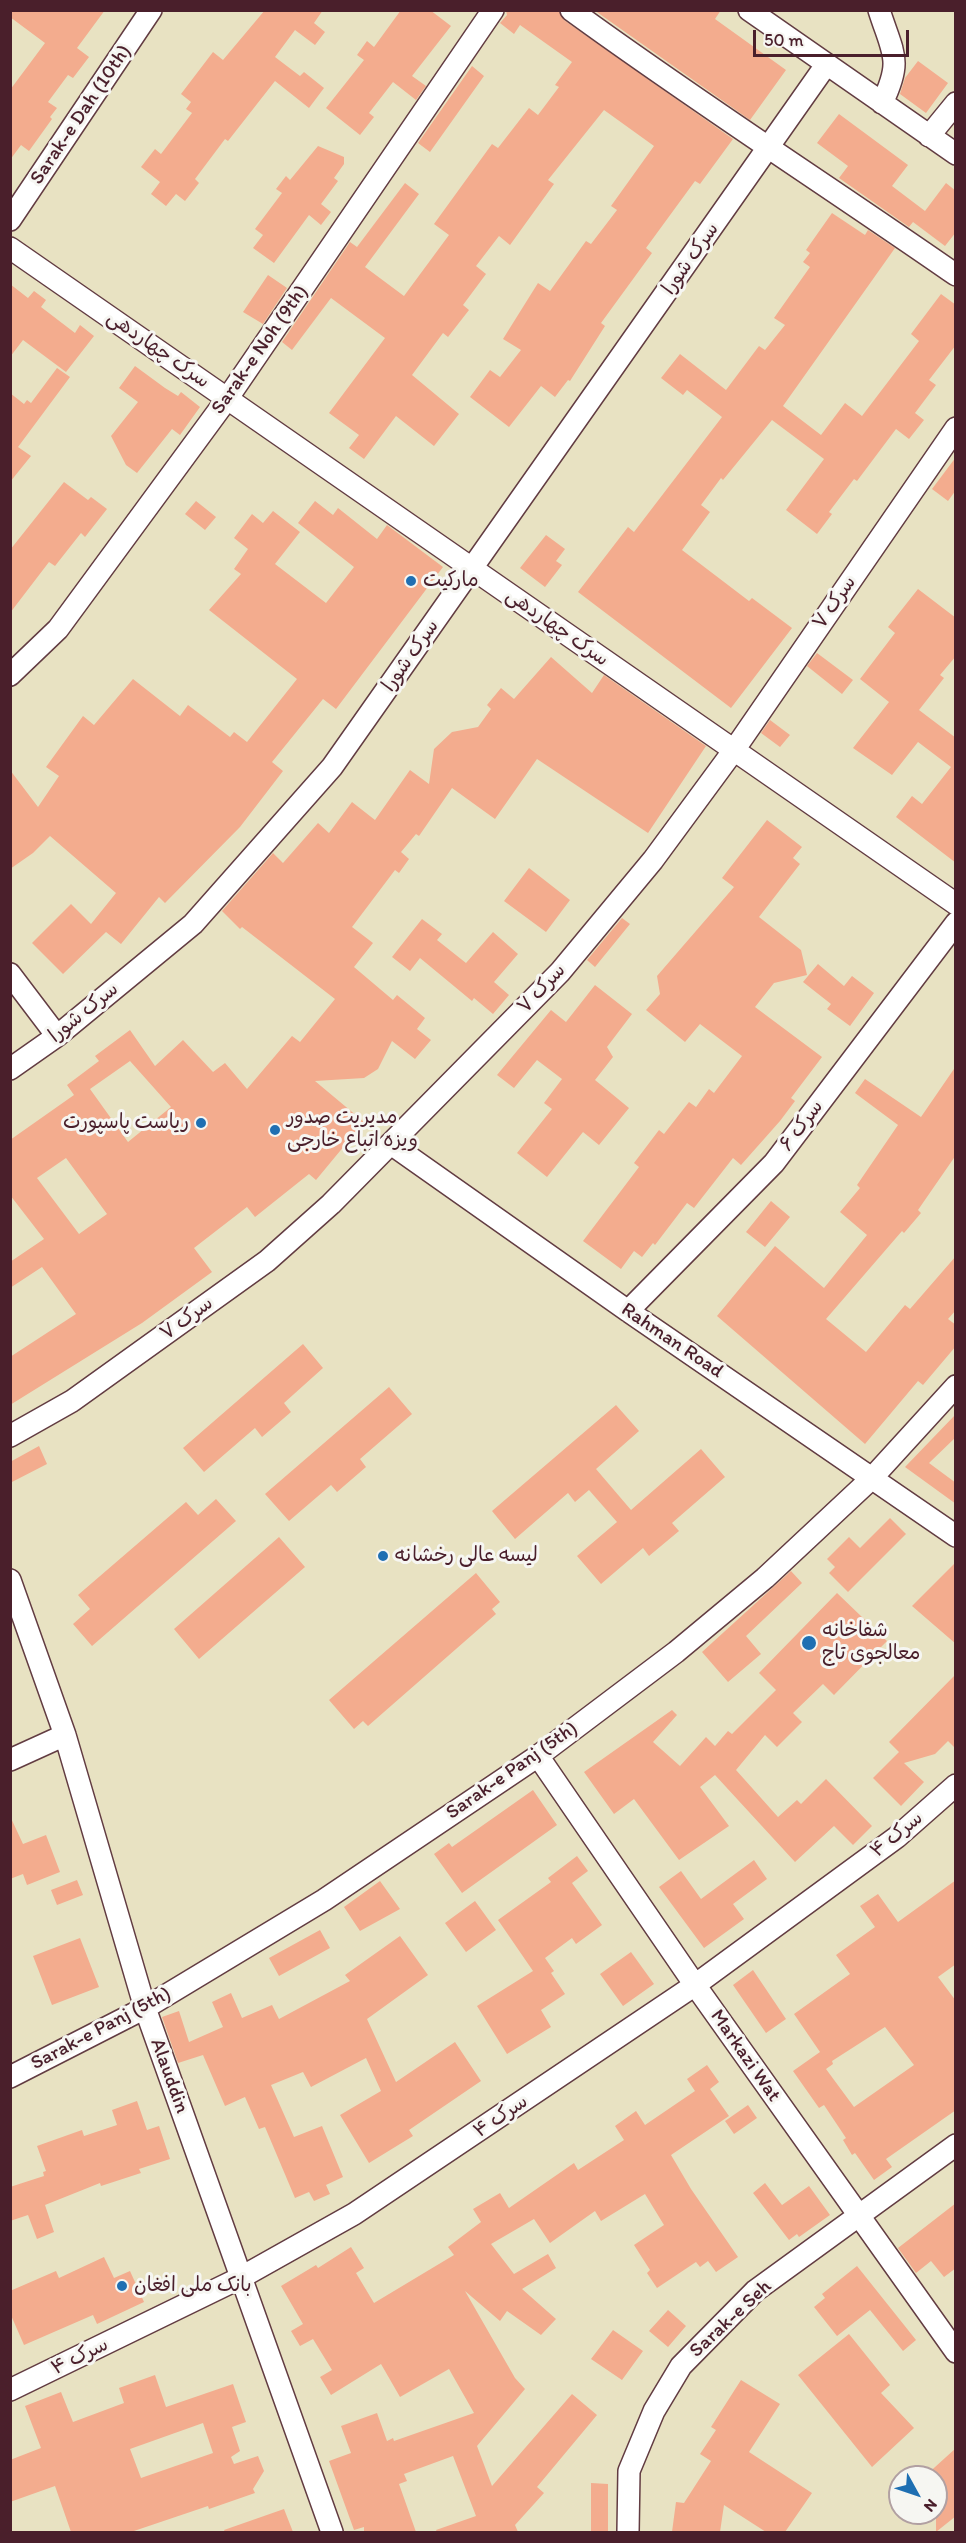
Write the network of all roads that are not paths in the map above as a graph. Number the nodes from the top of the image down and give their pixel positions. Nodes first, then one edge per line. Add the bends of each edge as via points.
1 (151, 10) edge
2 (493, 10) edge
3 (571, 10) edge
4 (749, 10) edge
5 (879, 10) edge
6 (826, 64) junction
7 (882, 103) junction
8 (956, 103) edge
9 (929, 136) junction
10 (771, 147) junction
11 (956, 154) edge
12 (10, 220) edge
13 (10, 248) edge
14 (956, 275) edge
15 (227, 399) junction
16 (956, 428) edge
17 (473, 569) junction
18 (10, 675) edge
19 (734, 750) junction
20 (956, 904) edge
21 (956, 923) edge
22 (10, 974) edge
23 (57, 1036) junction
24 (10, 1069) edge
25 (391, 1144) junction
26 (628, 1311) junction
27 (956, 1386) edge
28 (10, 1436) edge
29 (872, 1478) junction
30 (956, 1536) edge
31 (10, 1580) edge
32 (65, 1735) junction
33 (538, 1756) junction
34 (10, 1760) edge
35 (956, 1785) edge
36 (695, 1985) junction
37 (145, 2008) junction
38 (10, 2077) edge
39 (956, 2145) edge
40 (859, 2218) junction
41 (240, 2278) junction
42 (956, 2352) edge
43 (10, 2390) edge
44 (332, 2532) edge
45 (628, 2532) edge

1 - 12 street, Sarak-e Dah (10th)
2 - 15 street, Sarak-e Noh (9th)
3 - 10 street
4 - 6 street
5 - 7 street via 895,62 893,81
6 - 7 street
6 - 10 street, سرک شورا
7 - 9 street
8 - 9 street
9 - 11 street
10 - 14 street
10 - 17 street, سرک شورا
13 - 15 street, سرک چهاردهی
15 - 17 street, سرک چهاردهی
15 - 18 street, Sarak-e Noh (9th) via 58,629
16 - 19 street, سرک ۷
17 - 19 street, سرک چهاردهی
17 - 23 street, سرک شورا via 332,767 201,915
19 - 20 street, سرک چهاردهی
19 - 25 street, سرک ۷ via 653,860 560,972
21 - 26 street, سرک ۶ via 774,1163
22 - 23 street
23 - 24 street, سرک شورا
25 - 26 street, Rahman Road
25 - 28 street, سرک ۷ via 267,1261 72,1401
26 - 29 street, Rahman Road
27 - 29 street, Sarak-e Panj (5th)
29 - 30 street, Rahman Road
29 - 33 street, Sarak-e Panj (5th) via 765,1578 676,1652
31 - 32 street, Alauddin
32 - 34 street
32 - 37 street, Alauddin
33 - 36 street, Markazi Wat
33 - 37 street, Sarak-e Panj (5th) via 324,1900
35 - 36 street, سرک ۴ via 897,1837
36 - 40 street, Markazi Wat
36 - 41 street, سرک ۴ via 354,2214
37 - 38 street, Sarak-e Panj (5th)
37 - 41 street, Alauddin
39 - 40 street, Sarak-e Seh
40 - 42 street, Markazi Wat
40 - 45 street, Sarak-e Seh via 755,2292 681,2366 654,2411 629,2471
41 - 43 street, سرک ۴
41 - 44 street, Alauddin

